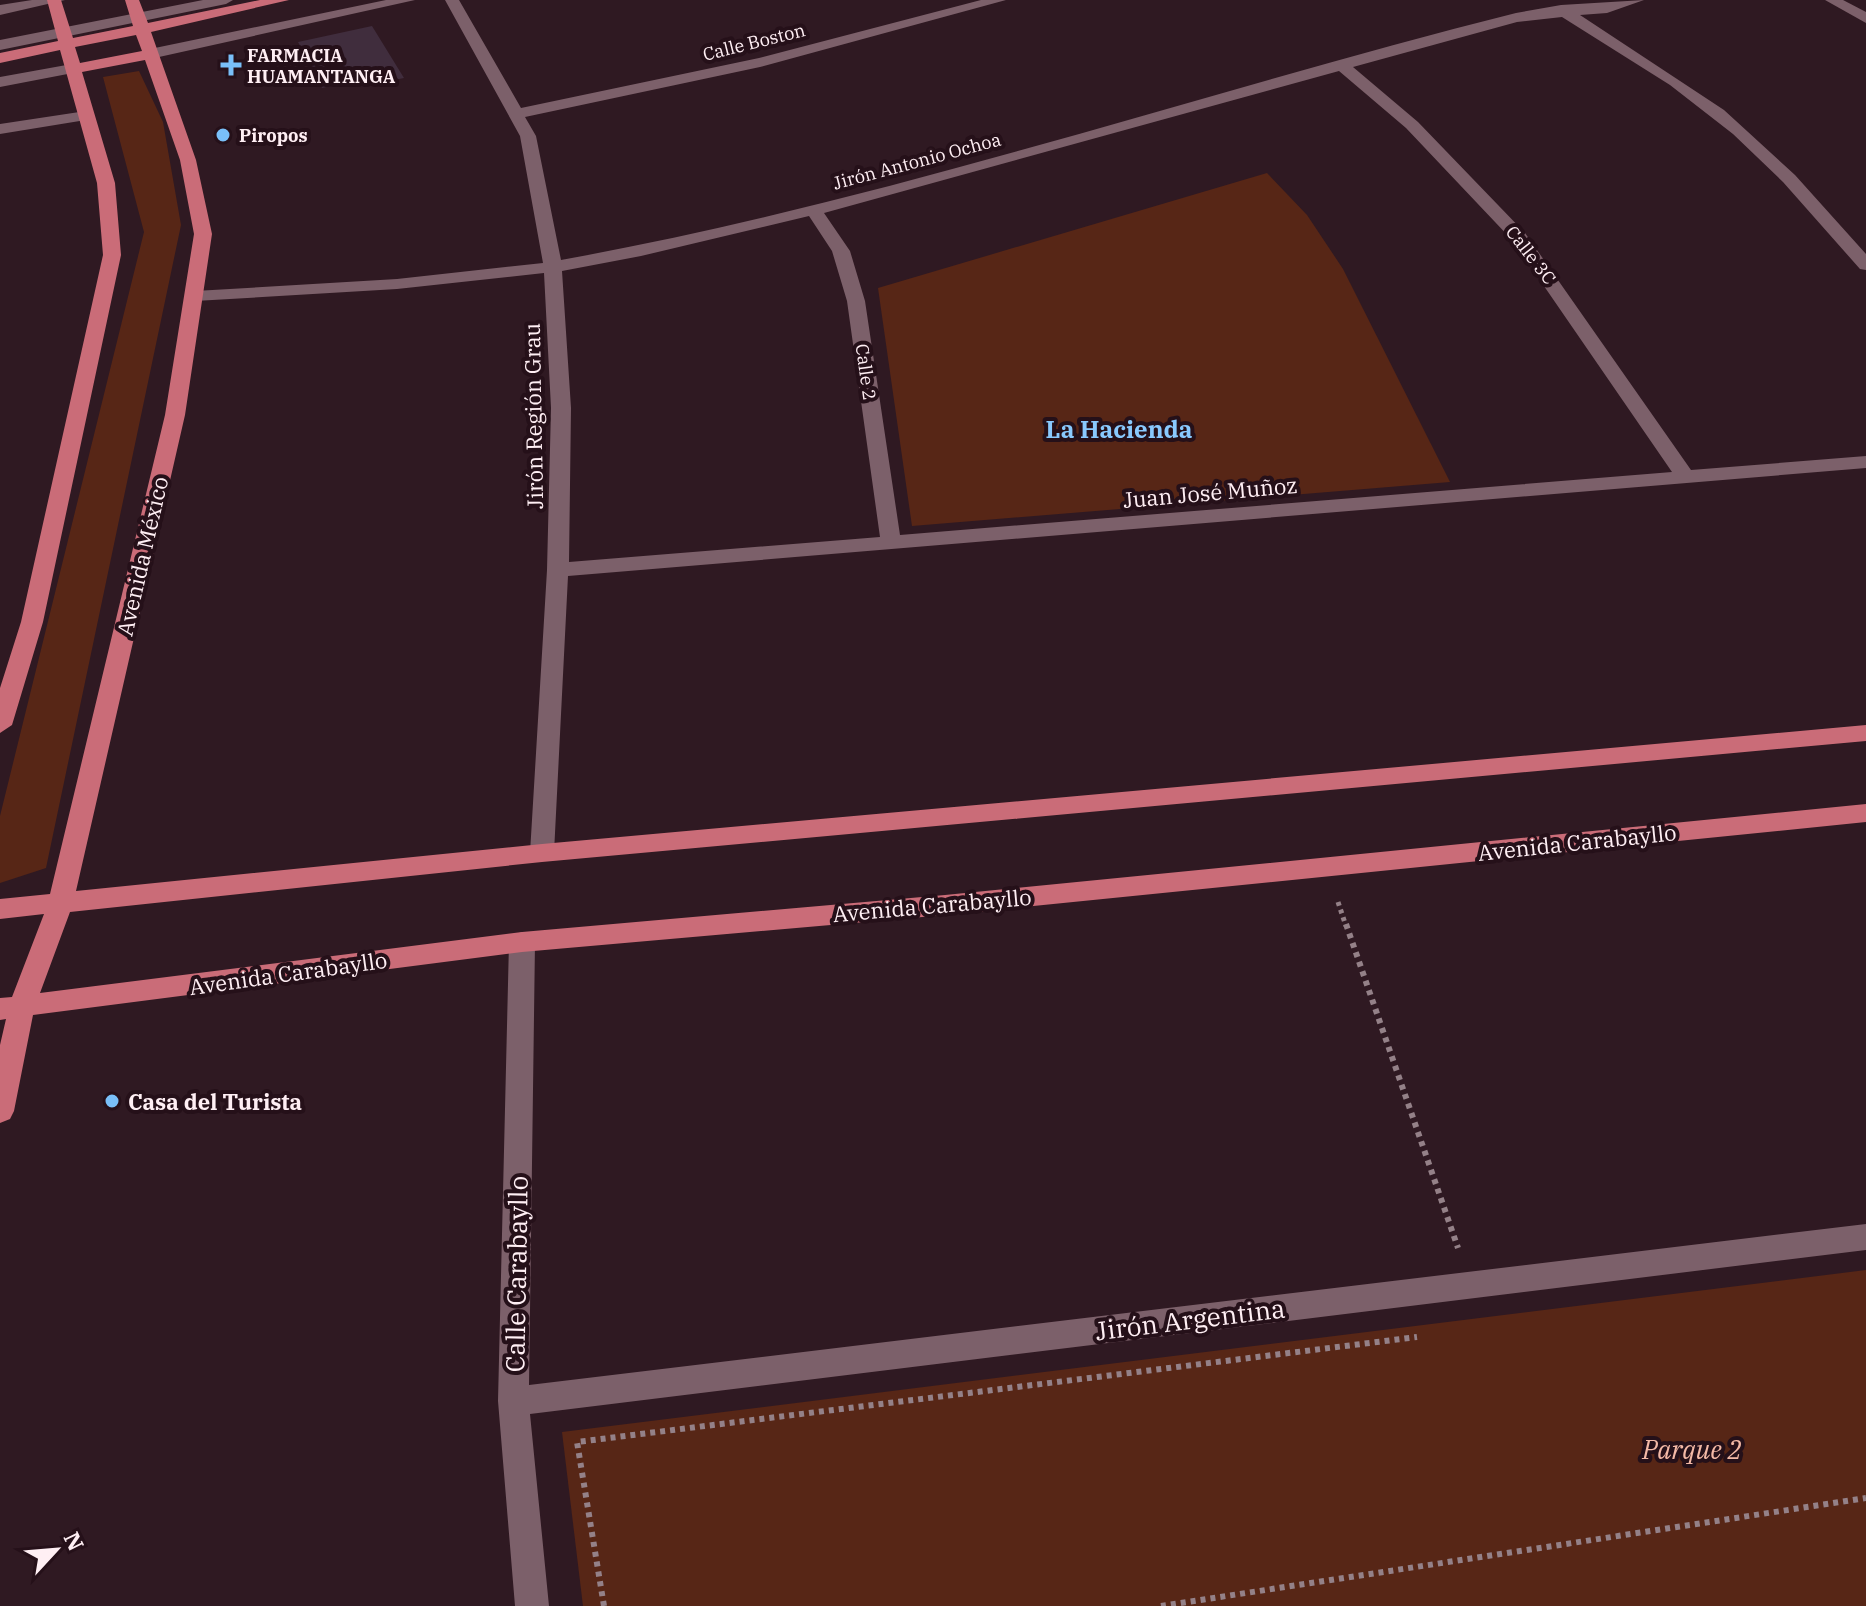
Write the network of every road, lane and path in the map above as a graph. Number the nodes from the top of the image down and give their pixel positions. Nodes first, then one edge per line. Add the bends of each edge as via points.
1 (55, 0) edge
2 (132, 0) edge
3 (226, 0) edge
4 (282, 0) edge
5 (408, 0) edge
6 (452, 0) edge
7 (999, 0) edge
8 (1546, 0) edge
9 (1637, 0) edge
10 (1832, 0) edge
11 (0, 10) edge
12 (1564, 12) junction
13 (1866, 18) edge
14 (141, 25) junction
15 (64, 40) junction
16 (0, 45) edge
17 (150, 54) junction
18 (0, 58) edge
19 (1341, 65) junction
20 (72, 69) junction
21 (0, 82) edge
22 (516, 114) junction
23 (86, 116) junction
24 (0, 129) edge
25 (814, 210) junction
26 (1866, 265) edge
27 (553, 267) junction
28 (195, 296) junction
29 (1866, 462) edge
30 (1685, 476) junction
31 (891, 543) junction
32 (558, 570) junction
33 (0, 725) edge
34 (1866, 733) edge
35 (1866, 813) edge
36 (542, 853) junction
37 (1326, 867) junction
38 (61, 902) junction
39 (0, 909) edge
40 (522, 942) junction
41 (10, 1008) edge
42 (0, 1111) edge
43 (1866, 1237) edge
44 (1471, 1285) junction
45 (1425, 1336) dead end
46 (513, 1401) junction
47 (1866, 1498) edge
48 (532, 1606) edge
49 (604, 1606) edge
50 (1161, 1606) edge

1 - 11 street
1 - 15 main road
2 - 14 main road, Avenida México
3 - 14 street
4 - 14 main road
5 - 17 street
6 - 22 street, Jirón Región Grau
7 - 22 street, Calle Boston via 760,62
8 - 12 street
9 - 12 street, Jirón Antonio Ochoa
10 - 13 street
12 - 19 street, Jirón Antonio Ochoa via 1516,18
12 - 26 street via 1737,129 1803,191
14 - 15 main road
14 - 17 main road, Avenida México
15 - 16 street
15 - 18 main road
15 - 20 main road
17 - 20 main road
17 - 28 main road, Avenida México via 188,160 203,234
19 - 25 street, Jirón Antonio Ochoa
19 - 30 street, Calle 3C via 1412,125 1519,237
20 - 21 street
20 - 23 main road
22 - 27 street, Jirón Región Grau via 528,136
23 - 24 street
23 - 33 main road via 106,183 112,255 32,622
25 - 27 street, Jirón Antonio Ochoa
25 - 31 street, Calle 2 via 841,251 856,301
27 - 28 street, Jirón Antonio Ochoa via 397,284
27 - 32 street, Jirón Región Grau via 561,408
28 - 38 main road, Avenida México via 175,415
29 - 30 street, Juan José Muñoz
30 - 31 street, Juan José Muñoz
31 - 32 street, Juan José Muñoz
32 - 36 street, Jirón Región Grau
34 - 36 main road
35 - 37 main road, Avenida Carabayllo
36 - 38 main road
37 - 40 main road, Avenida Carabayllo
37 - 44 path
38 - 39 main road
38 - 41 main road, Avenida México
40 - 41 main road, Avenida Carabayllo
40 - 46 street, Calle Carabayllo
41 - 42 main road, Avenida México
43 - 44 street, Jirón Argentina
44 - 46 street, Jirón Argentina
45 - 49 path via 577,1442
46 - 48 street, Calle Carabayllo
47 - 50 path

